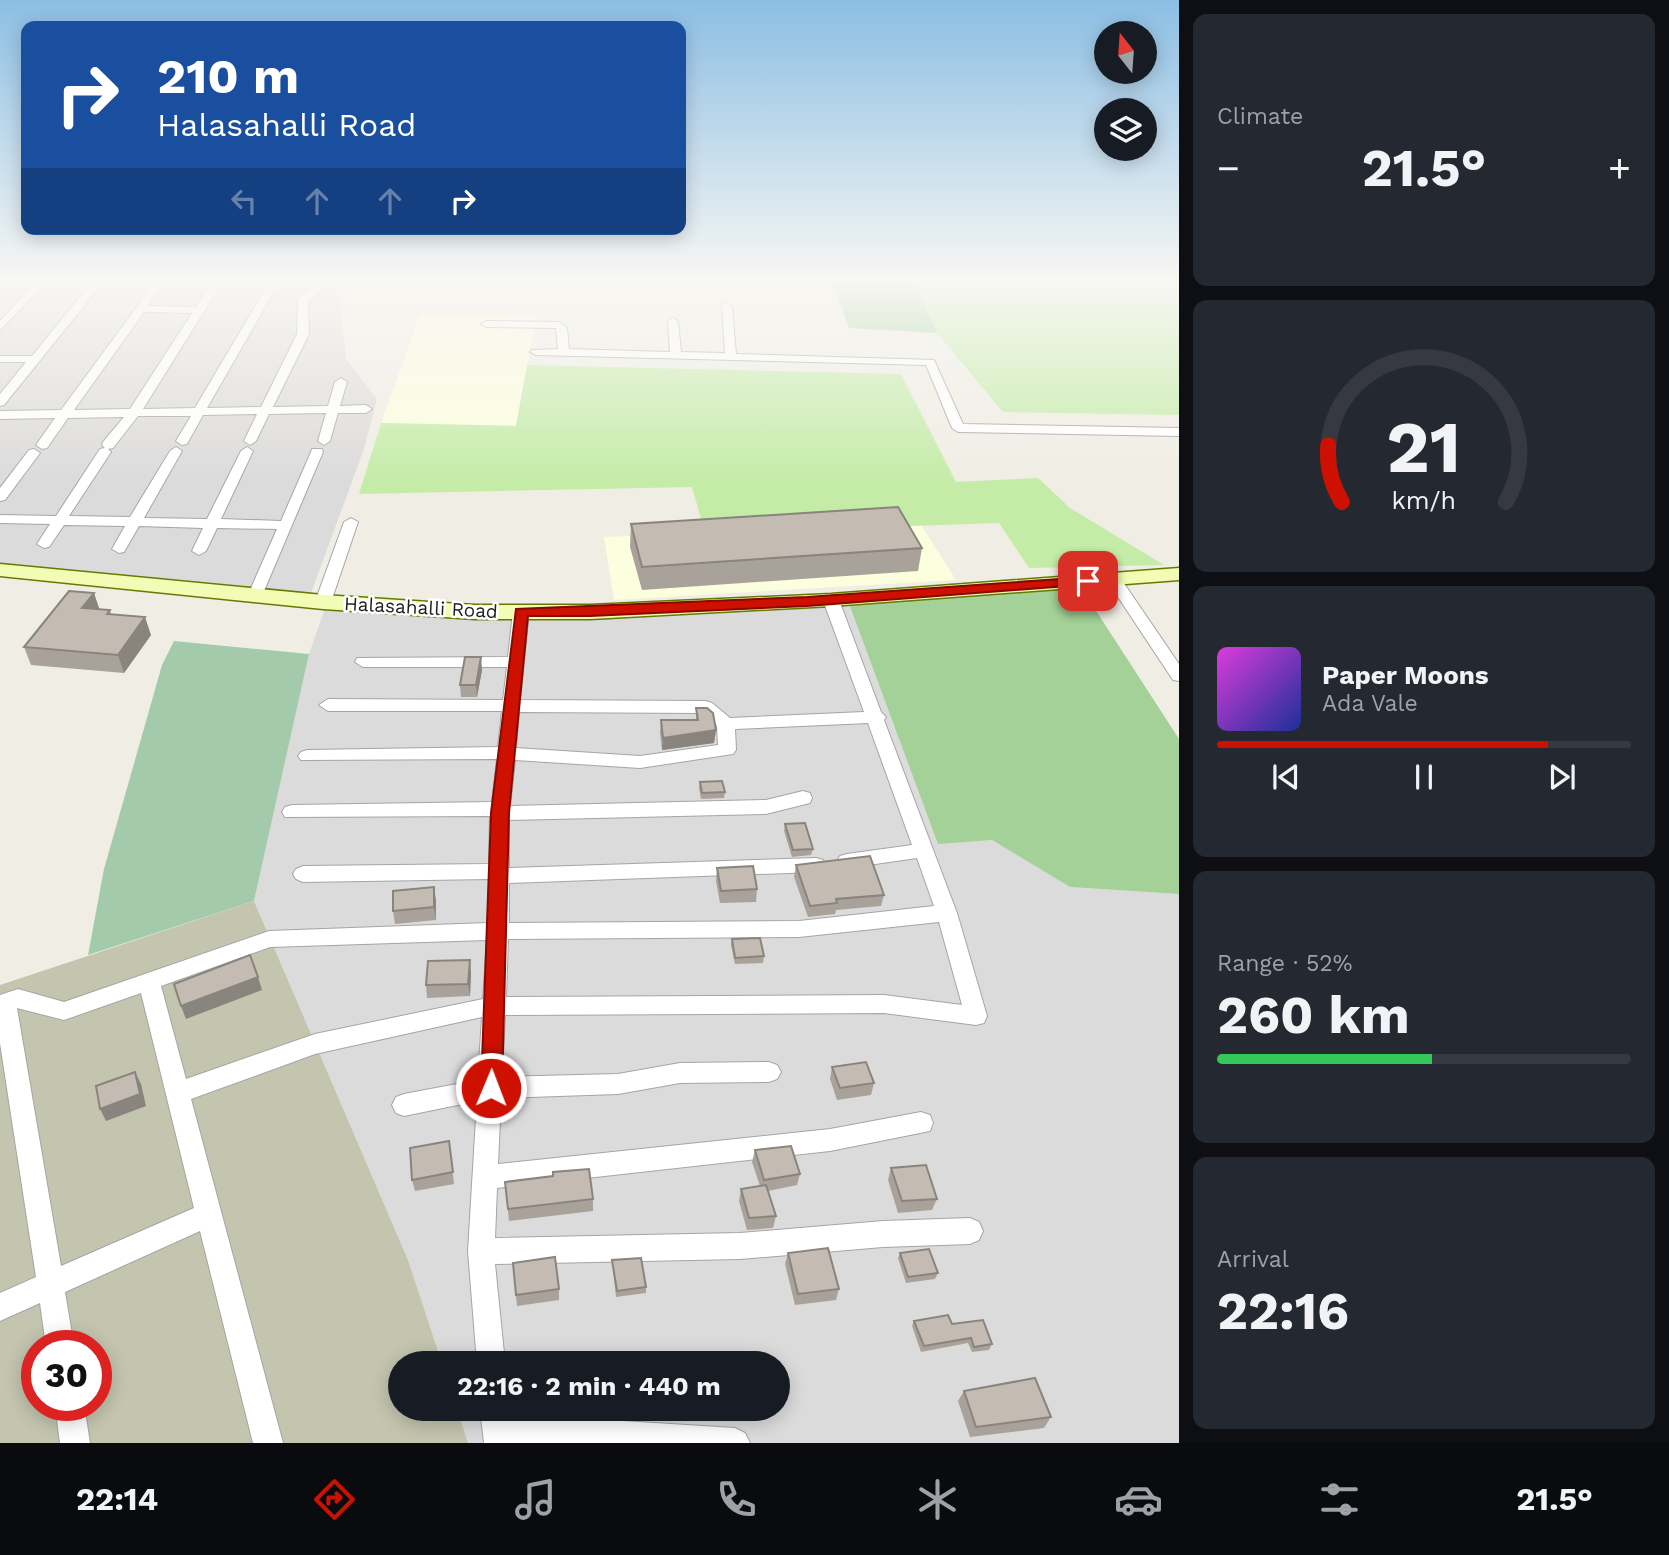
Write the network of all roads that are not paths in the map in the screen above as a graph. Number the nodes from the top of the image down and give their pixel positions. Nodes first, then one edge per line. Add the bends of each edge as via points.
1 (45, 348) edge
2 (113, 348) edge
3 (175, 348) edge
4 (236, 348) edge
5 (296, 348) edge
6 (564, 348) edge
7 (675, 348) edge
8 (730, 348) edge
9 (536, 352) dead end
10 (564, 352) junction
11 (676, 355) junction
12 (731, 357) junction
13 (0, 359) edge
14 (37, 359) junction
15 (341, 382) dead end
16 (0, 402) edge
17 (366, 409) dead end
18 (332, 410) junction
19 (267, 411) junction
20 (66, 413) junction
21 (134, 413) junction
22 (198, 413) junction
23 (0, 415) edge
24 (1179, 432) edge
25 (0, 497) edge
26 (0, 519) edge
27 (61, 520) junction
28 (135, 522) junction
29 (351, 522) dead end
30 (212, 523) junction
31 (285, 525) junction
32 (44, 544) dead end
33 (119, 549) dead end
34 (199, 551) dead end
35 (0, 570) edge
36 (1179, 574) edge
37 (1114, 579) junction
38 (256, 595) junction
39 (831, 600) junction
40 (323, 602) junction
41 (521, 612) junction
42 (363, 662) dead end
43 (516, 662) junction
44 (1179, 676) edge
45 (328, 705) dead end
46 (511, 705) junction
47 (877, 717) junction
48 (726, 724) junction
49 (506, 753) junction
50 (307, 756) dead end
51 (803, 798) dead end
52 (500, 811) junction
53 (292, 812) dead end
54 (925, 850) junction
55 (303, 874) dead end
56 (498, 874) junction
57 (947, 913) junction
58 (498, 931) junction
59 (149, 983) junction
60 (2, 1004) edge
61 (492, 1006) junction
62 (769, 1072) dead end
63 (491, 1088) junction
64 (177, 1093) junction
65 (404, 1105) dead end
66 (921, 1123) dead end
67 (486, 1177) junction
68 (209, 1214) junction
69 (970, 1231) dead end
70 (481, 1251) junction
71 (50, 1284) junction
72 (0, 1307) edge
73 (57, 1330) edge
74 (490, 1351) edge
75 (72, 1421) edge
76 (497, 1427) edge
77 (75, 1443) edge
78 (268, 1443) edge
79 (735, 1443) edge

1 - 14 street
2 - 20 street
3 - 21 street
4 - 22 street
5 - 19 street
6 - 10 street
7 - 11 street
8 - 12 street
9 - 10 street
10 - 11 street
11 - 12 street
12 - 24 street via 930,362 958,428
13 - 14 street
14 - 16 street
15 - 18 street
17 - 18 street
18 - 19 street
18 - 31 street
19 - 22 street
19 - 30 street
20 - 21 street
20 - 23 street
20 - 25 street
21 - 22 street
21 - 27 street
22 - 28 street
26 - 27 street
27 - 28 street
27 - 32 street
28 - 30 street
28 - 33 street
29 - 40 street
30 - 31 street
30 - 34 street
31 - 38 street
35 - 38 main road, Halasahalli Road
36 - 37 main road, Halasahalli Road
37 - 39 main road, Halasahalli Road
37 - 44 street
38 - 40 main road, Halasahalli Road
39 - 41 main road, Halasahalli Road
39 - 47 street
40 - 41 main road, Halasahalli Road
41 - 43 street
42 - 43 street
43 - 46 street
45 - 46 street
46 - 48 street via 706,707
46 - 49 street
47 - 48 street
47 - 54 street
48 - 49 street via 727,750 640,762
49 - 50 street
49 - 52 street
51 - 52 street via 766,807
52 - 53 street
52 - 56 street
54 - 56 street via 806,866
54 - 57 street
55 - 56 street
56 - 58 street
57 - 58 street via 799,929
57 - 61 street via 976,1016 884,1004
58 - 59 street via 269,939
58 - 61 street
59 - 60 street via 64,1011 18,998
59 - 64 street
60 - 71 street
61 - 63 street
61 - 64 street via 315,1044
62 - 63 street via 680,1073 618,1084
63 - 65 street
63 - 67 street
64 - 68 street
66 - 67 street via 830,1140
67 - 70 street
68 - 71 street
68 - 78 street
69 - 70 street via 740,1246
70 - 74 street
71 - 72 street
71 - 73 street
75 - 77 street
76 - 79 street

